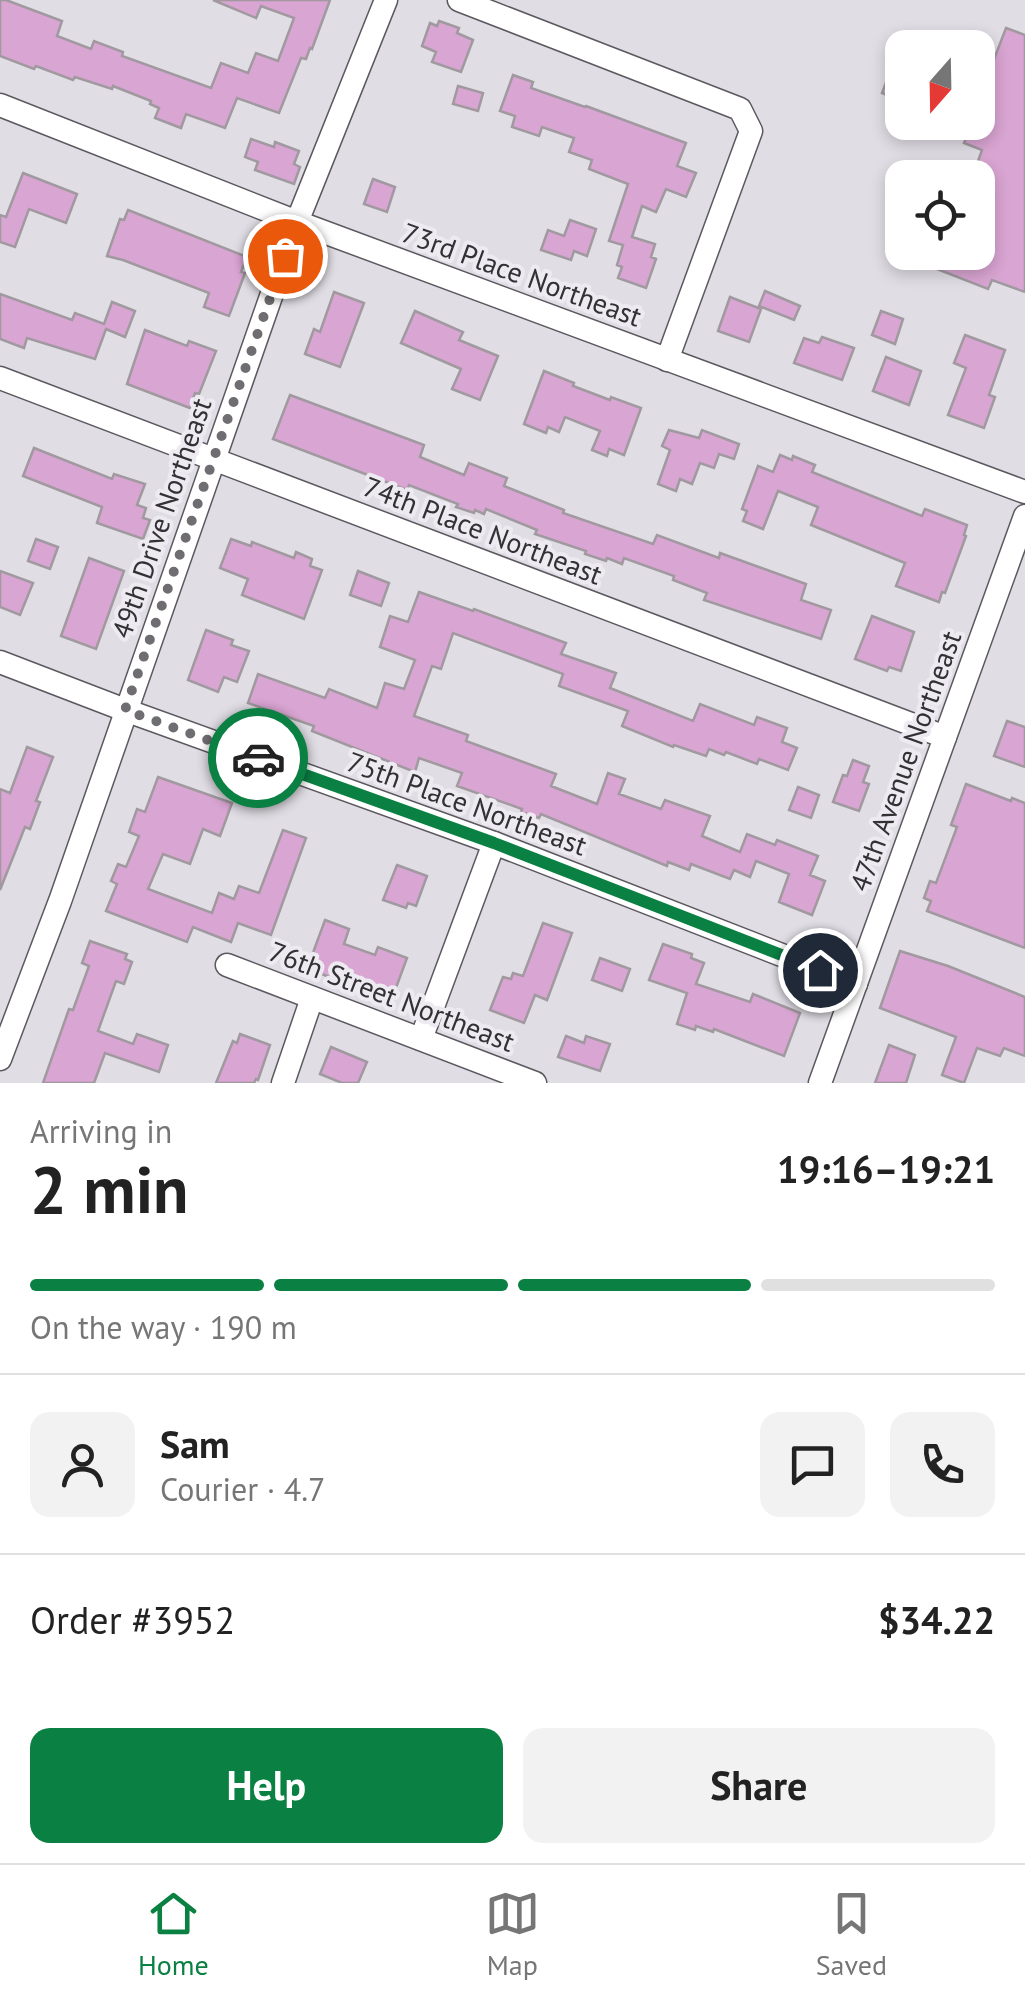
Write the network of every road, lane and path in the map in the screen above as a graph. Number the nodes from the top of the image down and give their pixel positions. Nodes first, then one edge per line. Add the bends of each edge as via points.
1 (386, 0) edge
2 (458, 0) edge
3 (0, 105) edge
4 (297, 222) junction
5 (667, 360) junction
6 (0, 378) edge
7 (214, 460) junction
8 (1025, 492) edge
9 (1025, 516) edge
10 (0, 662) edge
11 (125, 710) junction
12 (945, 737) junction
13 (494, 843) junction
14 (226, 965) dead end
15 (856, 984) junction
16 (312, 998) junction
17 (421, 1039) junction
18 (0, 1059) edge
19 (284, 1083) edge
20 (535, 1083) edge
21 (820, 1083) edge

1 - 4 street, 49th Drive Northeast
2 - 5 street via 740,109 750,132
3 - 4 street, 73rd Place Northeast
4 - 5 street, 73rd Place Northeast
4 - 7 street, 49th Drive Northeast
5 - 8 street, 73rd Place Northeast
6 - 7 street, 74th Place Northeast
7 - 11 street, 49th Drive Northeast
7 - 12 street, 74th Place Northeast
9 - 12 street, 47th Avenue Northeast
10 - 11 street, 75th Place Northeast
11 - 13 street, 75th Place Northeast
11 - 18 street, 49th Drive Northeast
12 - 15 street, 47th Avenue Northeast
13 - 15 street, 75th Place Northeast
13 - 17 street
14 - 16 street, 76th Street Northeast
15 - 21 street, 47th Avenue Northeast
16 - 17 street, 76th Street Northeast
16 - 19 street
17 - 20 street, 76th Street Northeast

